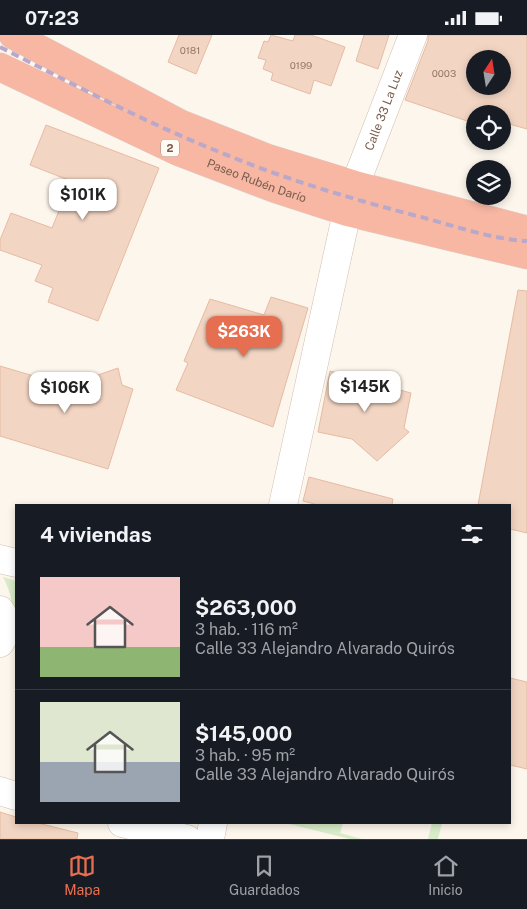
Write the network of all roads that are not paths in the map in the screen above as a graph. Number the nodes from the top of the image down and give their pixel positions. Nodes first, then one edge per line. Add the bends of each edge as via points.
1 (13, 35) edge
2 (413, 35) edge
3 (0, 67) edge
4 (355, 185) junction
5 (347, 213) junction
6 (527, 230) edge
7 (527, 255) edge
8 (283, 504) edge
9 (0, 559) edge
10 (15, 563) edge
11 (0, 610) edge
12 (0, 643) edge
13 (0, 791) edge
14 (15, 796) edge
15 (126, 824) edge
16 (214, 824) edge
17 (187, 839) edge
18 (210, 839) edge

1 - 4 highway, Paseo Rubén Darío / 2 via 182,124 267,158
2 - 4 street, Calle 33 La Luz
3 - 5 highway, Paseo Rubén Darío / 2 via 179,152
4 - 6 highway, Paseo Rubén Darío / 2
5 - 7 highway, Paseo Rubén Darío / 2
5 - 8 street
9 - 10 street
11 - 12 street via 6,624
13 - 14 street
15 - 17 street
16 - 18 street

